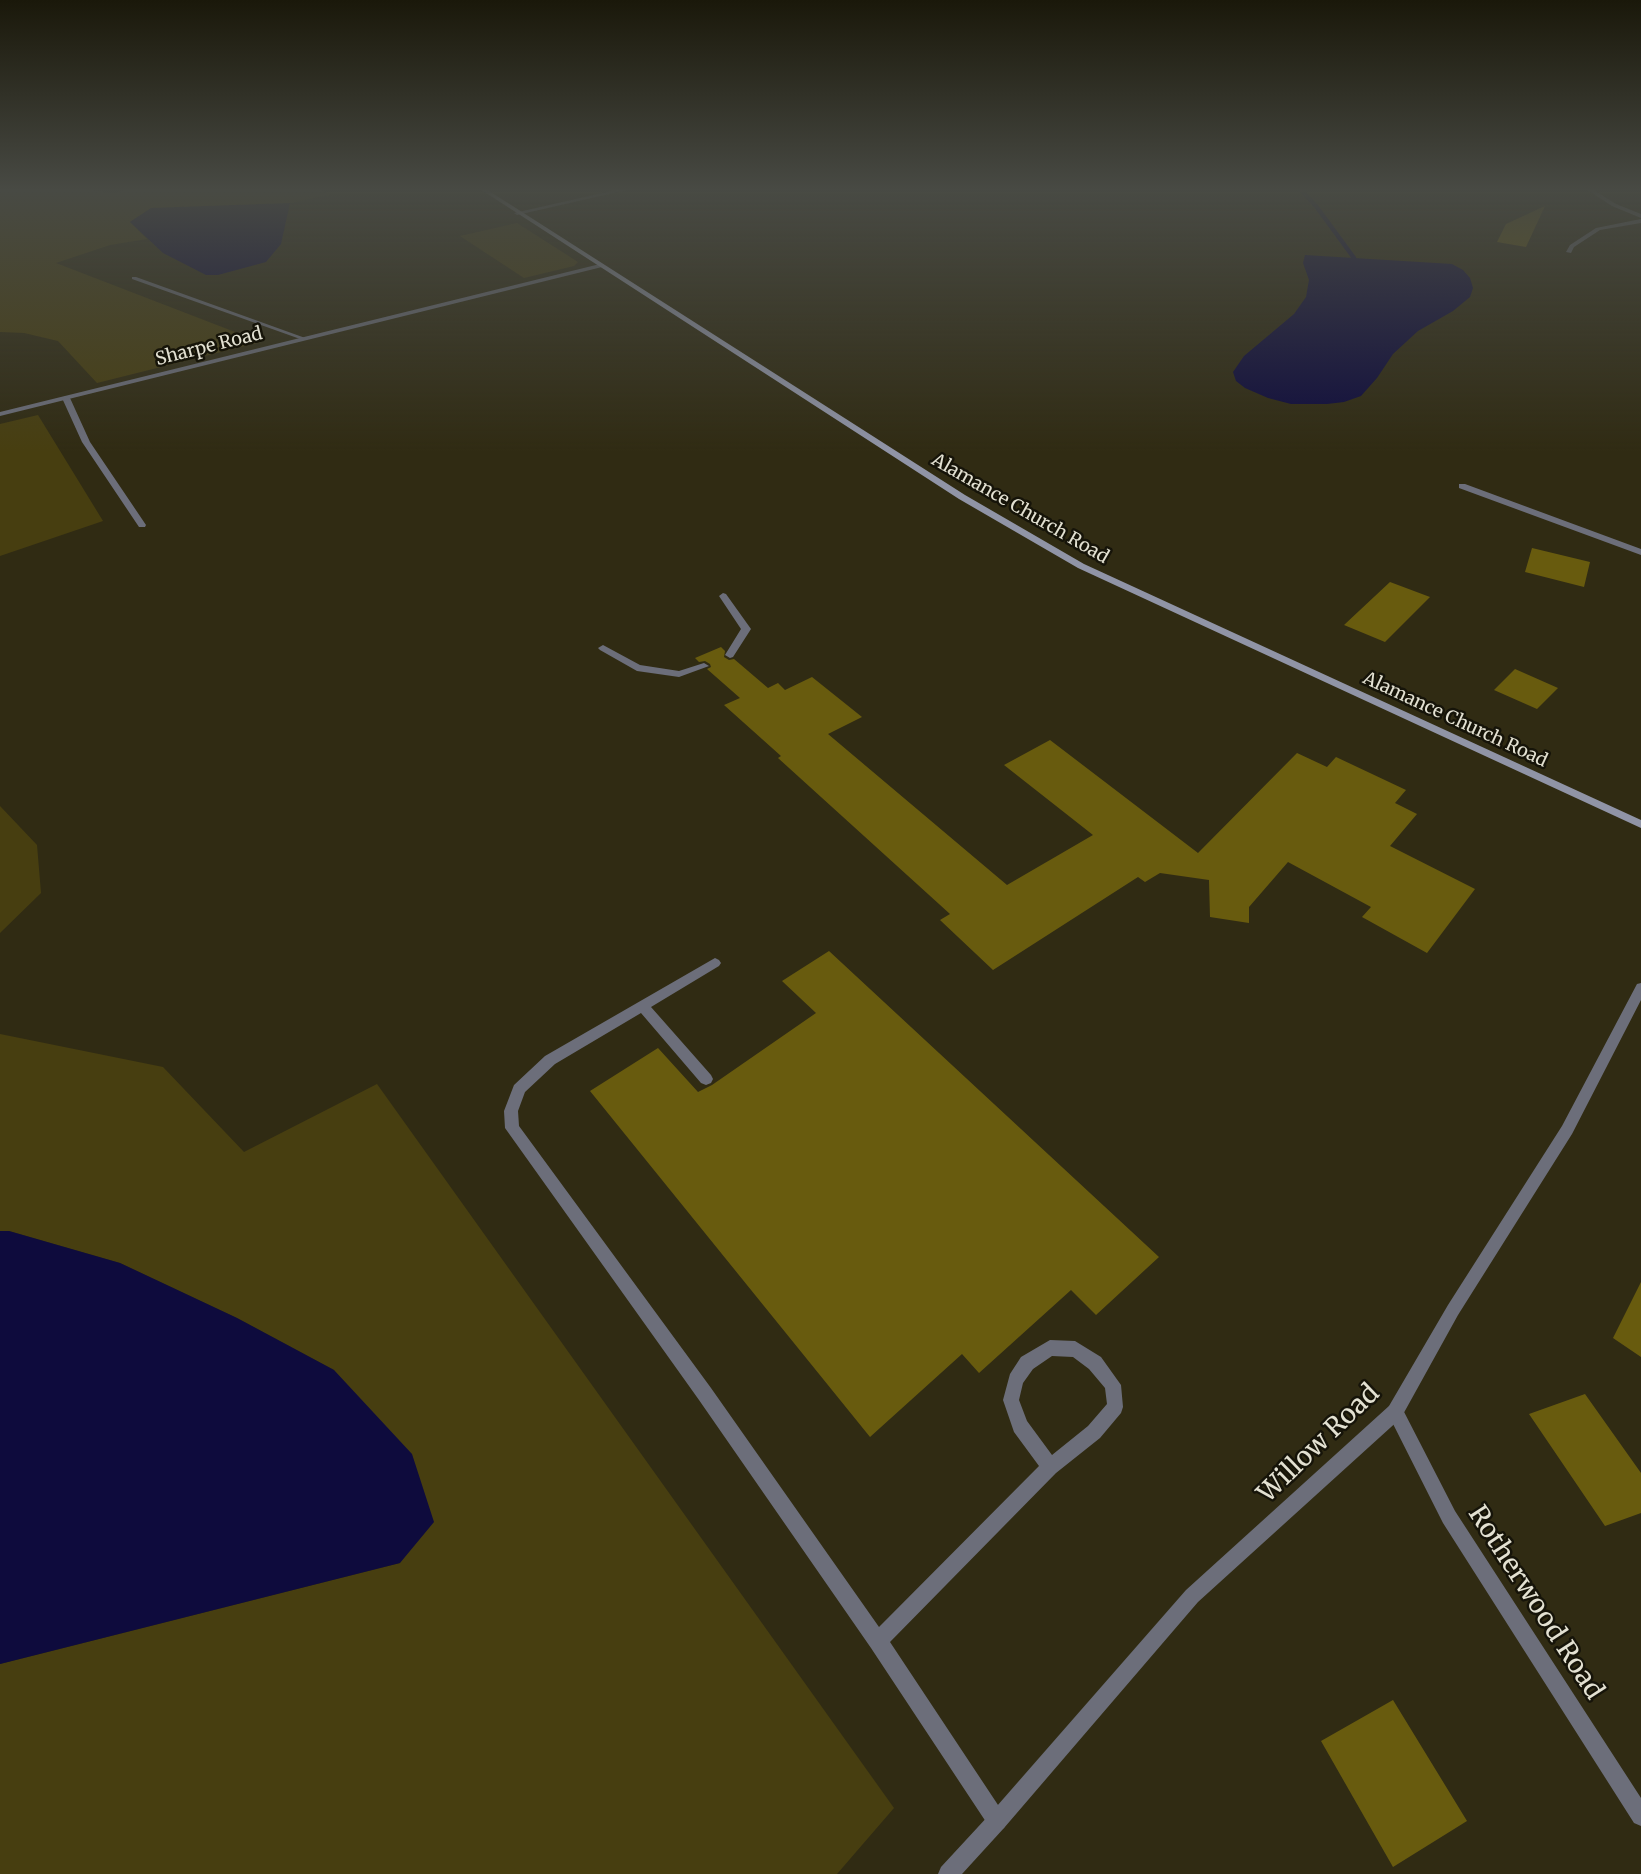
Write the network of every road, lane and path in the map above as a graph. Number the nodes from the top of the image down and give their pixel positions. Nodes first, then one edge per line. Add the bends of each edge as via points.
1 (558, 276) edge
2 (616, 276) edge
3 (135, 278) dead end
4 (305, 339) junction
5 (66, 398) junction
6 (0, 414) edge
7 (1462, 486) dead end
8 (142, 525) dead end
9 (1641, 552) edge
10 (723, 596) dead end
11 (603, 648) dead end
12 (730, 655) dead end
13 (704, 666) dead end
14 (1641, 824) edge
15 (715, 963) dead end
16 (1641, 988) edge
17 (643, 1006) junction
18 (706, 1079) dead end
19 (1395, 1412) junction
20 (1050, 1467) junction
21 (878, 1641) junction
22 (1641, 1816) edge
23 (997, 1821) junction
24 (948, 1874) edge

1 - 4 street, Sharpe Road
2 - 14 main road, Alamance Church Road via 962,497 1081,566
3 - 4 street
4 - 5 street, Sharpe Road
5 - 6 street, Sharpe Road
5 - 8 street via 86,441
7 - 9 street
10 - 12 street via 746,629
11 - 13 street via 637,668 679,674
15 - 17 street
16 - 19 street, Willow Road via 1567,1130 1453,1310
17 - 18 street
17 - 21 street via 550,1060 519,1089 511,1111 512,1128
19 - 22 street, Rotherwood Road via 1449,1517
19 - 23 street, Willow Road via 1192,1596
20 - 20 street via 1094,1432 1115,1407 1113,1385 1095,1363 1075,1349 1050,1348 1027,1363 1016,1380 1011,1400 1020,1426
20 - 21 street
21 - 23 street
23 - 24 street, Willow Road

